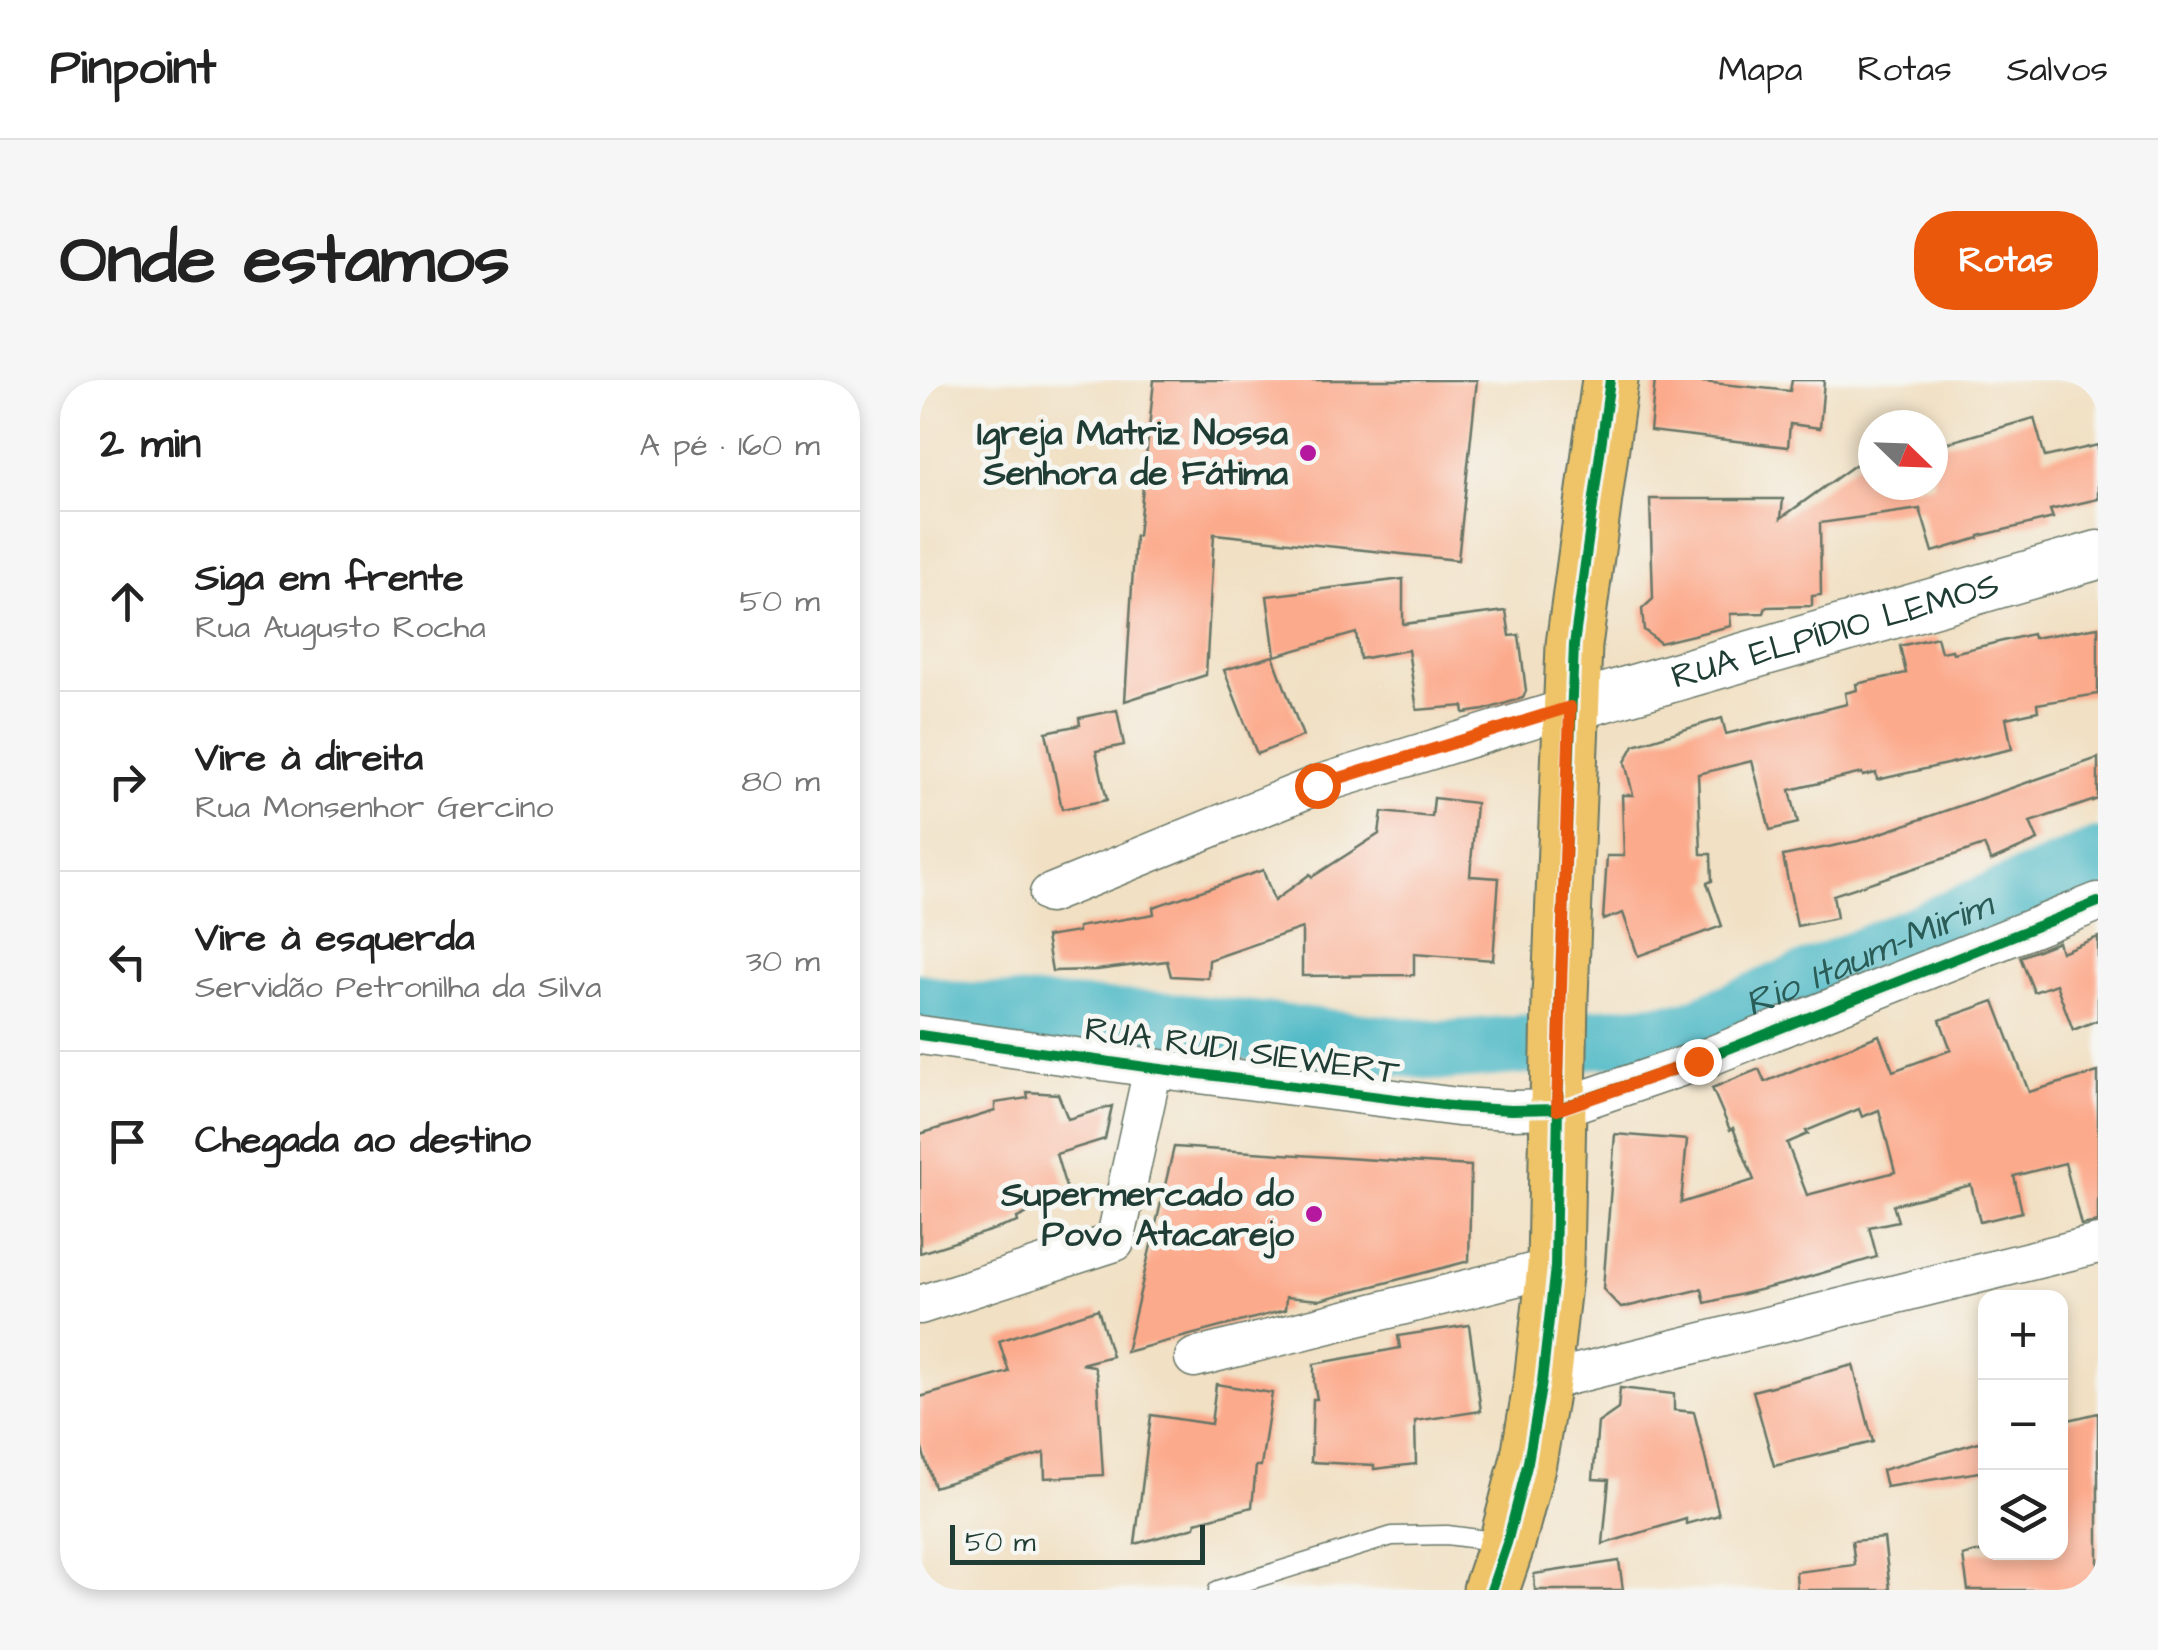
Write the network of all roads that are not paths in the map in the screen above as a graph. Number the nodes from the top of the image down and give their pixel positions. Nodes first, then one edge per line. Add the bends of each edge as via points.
1 (1610, 380) edge
2 (2098, 556) edge
3 (1570, 707) junction
4 (1049, 894) dead end
5 (2098, 902) edge
6 (920, 1035) edge
7 (1152, 1068) junction
8 (1558, 1097) junction
9 (2098, 1244) edge
10 (1554, 1267) junction
11 (920, 1305) edge
12 (1194, 1358) dead end
13 (1542, 1382) junction
14 (1499, 1566) edge
15 (1218, 1590) edge

1 - 3 main road
2 - 3 street, RUA ELPÍDIO LEMOS
3 - 4 street via 1317,785
3 - 8 main road
5 - 8 street, RUA RUDI SIEWERT via 1698,1061
6 - 7 street, RUA RUDI SIEWERT
7 - 8 street, RUA RUDI SIEWERT via 1458,1107 1511,1110
7 - 11 street via 1115,1242
8 - 10 main road
9 - 13 street
10 - 12 street
10 - 13 main road
13 - 14 main road
14 - 15 lane via 1447,1535 1392,1536

